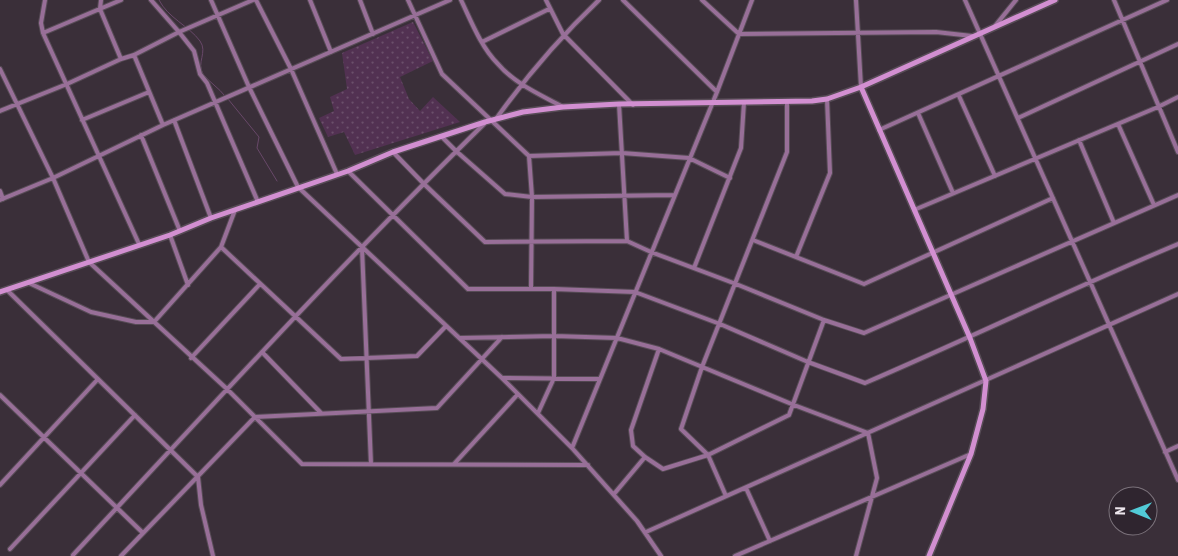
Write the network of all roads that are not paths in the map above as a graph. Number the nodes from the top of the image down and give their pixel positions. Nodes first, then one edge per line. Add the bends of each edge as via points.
1 (45, 0) edge
2 (102, 0) edge
3 (121, 0) edge
4 (151, 0) edge
5 (211, 0) edge
6 (255, 0) edge
7 (310, 0) edge
8 (360, 0) edge
9 (408, 0) edge
10 (450, 0) edge
11 (460, 0) edge
12 (546, 0) edge
13 (599, 0) edge
14 (622, 0) edge
15 (702, 0) edge
16 (752, 0) edge
17 (856, 0) edge
18 (965, 0) edge
19 (1016, 0) edge
20 (1055, 0) edge
21 (1114, 0) edge
22 (1167, 0) edge
23 (100, 9) junction
24 (549, 9) junction
25 (218, 15) junction
26 (414, 16) junction
27 (1122, 22) junction
28 (995, 26) junction
29 (179, 32) junction
30 (981, 32) junction
31 (43, 33) junction
32 (373, 34) junction
33 (563, 34) junction
34 (739, 34) junction
35 (857, 34) junction
36 (972, 36) junction
37 (482, 42) junction
38 (1178, 44) edge
39 (331, 52) junction
40 (134, 55) junction
41 (121, 59) junction
42 (1139, 62) junction
43 (0, 69) edge
44 (291, 69) junction
45 (999, 75) junction
46 (66, 84) junction
47 (521, 84) junction
48 (249, 87) junction
49 (860, 87) junction
50 (149, 92) junction
51 (717, 92) junction
52 (959, 96) junction
53 (1178, 97) edge
54 (828, 99) junction
55 (787, 101) junction
56 (215, 102) junction
57 (712, 102) junction
58 (744, 102) junction
59 (16, 104) junction
60 (619, 104) junction
61 (633, 104) junction
62 (563, 107) junction
63 (1158, 107) junction
64 (0, 111) edge
65 (918, 112) junction
66 (1018, 118) junction
67 (82, 120) junction
68 (174, 120) junction
69 (491, 121) junction
70 (1118, 124) junction
71 (163, 125) junction
72 (879, 130) junction
73 (141, 135) junction
74 (441, 136) junction
75 (1079, 140) junction
76 (1177, 146) edge
77 (456, 151) junction
78 (393, 152) junction
79 (1178, 152) edge
80 (622, 153) junction
81 (98, 155) junction
82 (530, 156) junction
83 (689, 158) junction
84 (1036, 158) junction
85 (348, 170) junction
86 (337, 174) junction
87 (995, 176) junction
88 (53, 178) junction
89 (730, 178) junction
90 (424, 184) junction
91 (298, 187) junction
92 (0, 191) edge
93 (953, 193) junction
94 (625, 195) junction
95 (674, 195) junction
96 (1178, 195) edge
97 (532, 198) junction
98 (1053, 198) junction
99 (2, 199) edge
100 (258, 202) junction
101 (1154, 205) junction
102 (235, 210) junction
103 (914, 210) junction
104 (393, 216) junction
105 (211, 218) junction
106 (1114, 223) junction
107 (180, 231) junction
108 (170, 234) junction
109 (753, 240) junction
110 (627, 241) junction
111 (1073, 241) junction
112 (532, 242) junction
113 (139, 244) junction
114 (1178, 244) edge
115 (221, 247) junction
116 (362, 248) junction
117 (651, 252) junction
118 (932, 253) junction
119 (796, 257) junction
120 (89, 262) junction
121 (694, 268) junction
122 (1090, 281) junction
123 (29, 283) junction
124 (260, 284) junction
125 (736, 284) junction
126 (188, 285) junction
127 (531, 289) junction
128 (554, 289) junction
129 (7, 290) junction
130 (0, 292) edge
131 (635, 292) junction
132 (1178, 294) edge
133 (952, 296) junction
134 (296, 316) junction
135 (824, 320) junction
136 (154, 322) junction
137 (720, 324) junction
138 (1109, 324) junction
139 (446, 326) junction
140 (554, 336) junction
141 (502, 337) junction
142 (460, 338) junction
143 (617, 338) junction
144 (970, 338) junction
145 (659, 349) junction
146 (262, 352) junction
147 (191, 358) junction
148 (366, 358) junction
149 (482, 359) junction
150 (808, 362) junction
151 (702, 367) junction
152 (502, 378) junction
153 (554, 378) junction
154 (98, 379) junction
155 (600, 379) junction
156 (986, 381) junction
157 (227, 389) junction
158 (0, 394) edge
159 (518, 394) junction
160 (794, 405) junction
161 (369, 411) junction
162 (321, 413) junction
163 (538, 413) junction
164 (134, 415) junction
165 (255, 417) junction
166 (868, 433) junction
167 (44, 437) junction
168 (1178, 446) edge
169 (572, 448) junction
170 (170, 450) junction
171 (1166, 452) junction
172 (971, 454) junction
173 (708, 455) junction
174 (644, 457) junction
175 (371, 464) junction
176 (454, 464) junction
177 (588, 465) junction
178 (80, 472) junction
179 (198, 477) junction
180 (1178, 480) edge
181 (0, 485) edge
182 (746, 488) junction
183 (614, 494) junction
184 (726, 496) junction
185 (872, 497) junction
186 (117, 508) junction
187 (646, 532) junction
188 (143, 533) junction
189 (770, 541) junction
190 (10, 548) dead end
191 (73, 555) edge
192 (856, 555) edge
193 (121, 556) edge
194 (212, 556) edge
195 (661, 556) edge
196 (736, 556) edge
197 (850, 556) edge
198 (929, 556) edge

1 - 31 street via 41,23
2 - 23 street
3 - 23 street
4 - 29 street
5 - 25 street
6 - 25 street
6 - 44 street
7 - 39 street
8 - 32 street
9 - 26 street
10 - 26 street
11 - 37 street
12 - 24 street
13 - 33 street
14 - 51 street
15 - 34 street
16 - 34 street
17 - 35 street
18 - 30 street
19 - 28 street
20 - 28 main road
21 - 27 street
22 - 27 street
23 - 31 street
23 - 41 street
24 - 33 street
24 - 37 street
25 - 29 street
25 - 48 street
26 - 32 street
26 - 69 street via 442,74
27 - 42 street
27 - 45 street
28 - 30 main road
29 - 40 street
29 - 56 street via 194,52 200,74
30 - 36 main road
30 - 45 street
31 - 46 street
32 - 39 street
33 - 47 street
33 - 61 street
34 - 35 street
34 - 51 street
35 - 36 street via 936,32
35 - 49 street
36 - 49 main road
37 - 47 street via 498,64
38 - 42 street
39 - 44 street
40 - 41 street
40 - 50 street
41 - 46 street
42 - 63 street
42 - 66 street
43 - 59 street
44 - 48 street
44 - 86 street
45 - 52 street
45 - 66 street
46 - 59 street
46 - 67 street
47 - 62 street
47 - 69 street
48 - 56 street
48 - 91 street
49 - 54 main road
49 - 72 main road
50 - 67 street
50 - 71 street
51 - 57 street
52 - 65 street
52 - 87 street
53 - 63 street
54 - 55 main road
54 - 119 street via 830,173
55 - 58 main road
55 - 109 street via 787,152
56 - 68 street
56 - 100 street
57 - 58 main road
57 - 61 main road
57 - 83 street
58 - 89 street via 741,148
59 - 64 street
59 - 88 street
60 - 61 main road
60 - 62 main road
60 - 80 street
62 - 69 main road via 523,112
63 - 70 street
63 - 76 street
65 - 72 street
65 - 93 street
66 - 84 street
67 - 81 street
68 - 71 street
68 - 105 street
69 - 74 main road
69 - 77 street
69 - 82 street
70 - 75 street
70 - 101 street
71 - 73 street
72 - 103 main road
73 - 81 street
73 - 107 street
74 - 77 street
74 - 78 main road
75 - 84 street
75 - 106 street
76 - 79 street
77 - 90 street
77 - 97 street via 505,194
78 - 85 main road
78 - 90 street
80 - 82 street
80 - 83 street
80 - 94 street
81 - 88 street
81 - 113 street
82 - 97 street
83 - 89 street
83 - 95 street
84 - 87 street
84 - 98 street
85 - 86 main road
85 - 104 street
86 - 91 main road
87 - 93 street
88 - 99 street
88 - 120 street
89 - 121 street
90 - 104 street
90 - 112 street via 485,242
91 - 100 main road
91 - 116 street
92 - 99 street
93 - 103 street
94 - 95 street
94 - 97 street
94 - 110 street
95 - 117 street
96 - 101 street
97 - 112 street
98 - 111 street
98 - 118 street
100 - 102 main road
101 - 106 street
102 - 105 main road
102 - 115 street
103 - 118 main road
104 - 116 street
104 - 127 street via 468,289
105 - 107 main road
106 - 111 street
107 - 108 main road
108 - 113 main road
108 - 126 street
109 - 119 street
109 - 125 street
110 - 112 street
110 - 117 street
111 - 122 street
111 - 133 street
112 - 127 street
113 - 120 main road
114 - 122 street
115 - 124 street
115 - 126 street
116 - 134 street
116 - 139 street
116 - 148 street
117 - 121 street
117 - 131 street
118 - 119 street via 864,284
118 - 133 main road
120 - 123 main road
120 - 136 street
121 - 125 street
122 - 138 street
122 - 144 street
123 - 129 main road
123 - 136 street via 90,312 136,322
124 - 134 street
124 - 147 street
125 - 135 street
125 - 137 street
126 - 136 street
127 - 128 street
128 - 131 street
128 - 140 street
129 - 130 main road
129 - 154 street
131 - 137 street
131 - 143 street
132 - 138 street
133 - 135 street via 864,334
133 - 144 main road
134 - 146 street
134 - 148 street via 341,359
135 - 150 street
136 - 147 street
137 - 150 street
137 - 151 street
138 - 156 street
138 - 171 street
139 - 142 street
139 - 148 street via 417,356
140 - 141 street
140 - 143 street
140 - 153 street
141 - 142 street
141 - 149 street
142 - 149 street
143 - 145 street
143 - 155 street
144 - 150 street via 865,384
144 - 156 main road
145 - 151 street
145 - 174 street via 631,430 633,446
146 - 157 street
146 - 162 street
147 - 157 street
148 - 161 street
149 - 152 street
149 - 161 street via 437,408
150 - 160 street
151 - 160 street
151 - 173 street via 680,429
152 - 153 street
152 - 159 street
153 - 155 street
153 - 163 street
154 - 164 street
154 - 167 street
155 - 169 street
156 - 166 street
156 - 172 main road via 983,409
157 - 165 street
157 - 170 street
158 - 167 street
159 - 163 street
159 - 176 street
160 - 166 street
160 - 173 street via 789,416
161 - 162 street
161 - 175 street
162 - 165 street
163 - 169 street
164 - 170 street
164 - 178 street
165 - 175 street via 302,464
165 - 179 street
166 - 182 street
166 - 185 street via 877,478
167 - 178 street
167 - 181 street
168 - 171 street
169 - 177 street
170 - 179 street
170 - 186 street
171 - 180 street
172 - 185 street
172 - 198 main road
173 - 174 street via 663,470
173 - 184 street
174 - 183 street
175 - 176 street
176 - 177 street
177 - 183 street
178 - 186 street
178 - 190 street
179 - 188 street
179 - 194 street
182 - 184 street
182 - 189 street
183 - 187 street
184 - 187 street
185 - 189 street
185 - 192 street
186 - 188 street
186 - 191 street
187 - 195 street
188 - 193 street
189 - 196 street
192 - 197 street

